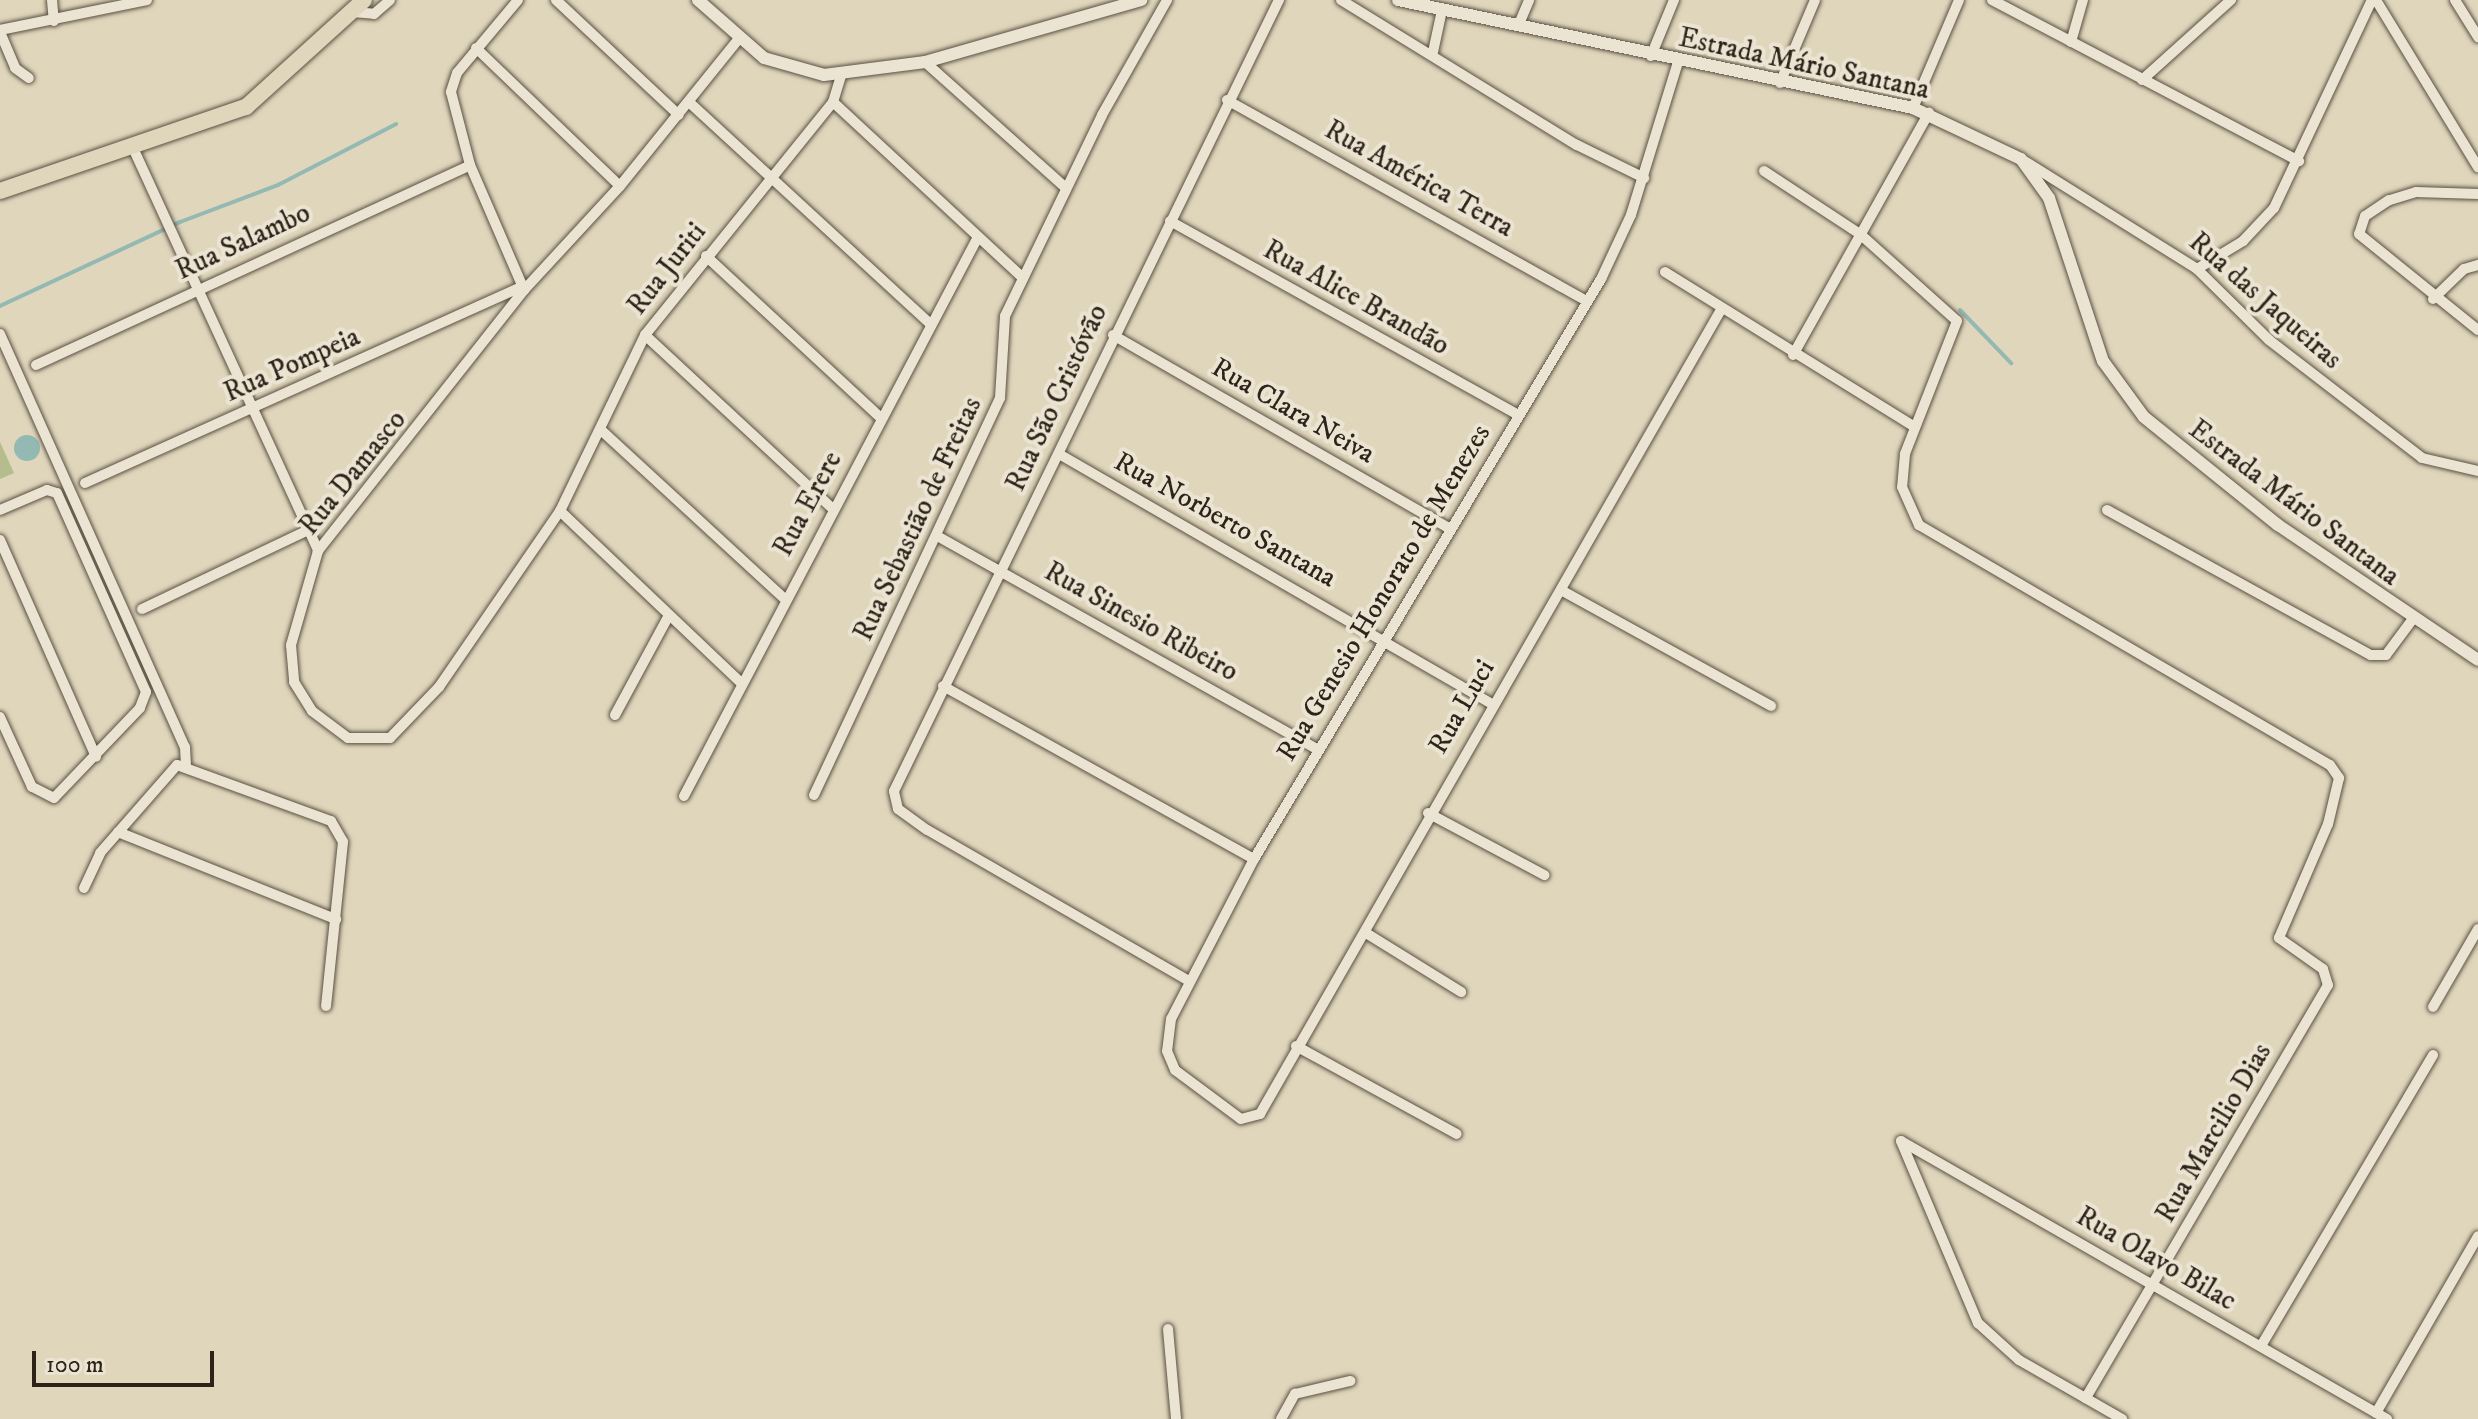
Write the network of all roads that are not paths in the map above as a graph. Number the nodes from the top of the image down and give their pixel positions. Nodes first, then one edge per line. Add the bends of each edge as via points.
1 (52, 0) edge
2 (147, 0) edge
3 (390, 0) edge
4 (518, 0) edge
5 (556, 0) edge
6 (698, 0) edge
7 (1141, 0) edge
8 (1167, 0) edge
9 (1279, 0) edge
10 (1341, 0) edge
11 (1398, 0) edge
12 (1529, 0) edge
13 (1674, 0) edge
14 (1815, 0) edge
15 (1959, 0) edge
16 (1992, 0) edge
17 (2083, 0) edge
18 (2231, 0) edge
19 (2374, 0) edge
20 (2455, 0) edge
21 (358, 6) edge
22 (1442, 10) junction
23 (54, 21) junction
24 (1519, 24) junction
25 (0, 31) edge
26 (2478, 37) edge
27 (737, 41) junction
28 (2071, 42) junction
29 (476, 48) junction
30 (1433, 52) junction
31 (1651, 56) junction
32 (925, 62) junction
33 (1678, 62) junction
34 (841, 75) junction
35 (29, 78) dead end
36 (2142, 80) junction
37 (1780, 83) junction
38 (1227, 100) junction
39 (833, 102) junction
40 (690, 103) junction
41 (1913, 108) junction
42 (1929, 113) junction
43 (679, 115) junction
44 (133, 148) junction
45 (2021, 159) junction
46 (2299, 161) junction
47 (470, 165) junction
48 (2478, 167) edge
49 (1764, 171) dead end
50 (774, 177) junction
51 (1644, 178) junction
52 (620, 186) junction
53 (1066, 188) junction
54 (0, 191) edge
55 (2478, 194) edge
56 (1170, 221) junction
57 (1860, 234) junction
58 (978, 237) junction
59 (706, 256) junction
60 (2478, 265) edge
61 (2197, 269) junction
62 (1665, 272) dead end
63 (1023, 278) junction
64 (198, 288) junction
65 (521, 289) junction
66 (2433, 299) junction
67 (1587, 301) junction
68 (1722, 308) junction
69 (930, 324) junction
70 (2478, 330) edge
71 (0, 334) edge
72 (645, 335) junction
73 (1113, 335) junction
74 (1793, 355) junction
75 (36, 365) dead end
76 (253, 409) junction
77 (1519, 415) junction
78 (881, 418) junction
79 (1915, 427) junction
80 (601, 430) junction
81 (1059, 454) junction
82 (2478, 471) edge
83 (85, 483) dead end
84 (833, 509) junction
85 (0, 510) edge
86 (2107, 510) dead end
87 (560, 511) junction
88 (1449, 528) junction
89 (306, 531) junction
90 (939, 537) junction
91 (0, 540) edge
92 (318, 551) junction
93 (1001, 572) junction
94 (1561, 590) junction
95 (784, 598) junction
96 (142, 609) dead end
97 (668, 617) junction
98 (2412, 620) junction
99 (1384, 637) junction
100 (2478, 660) edge
101 (741, 683) junction
102 (943, 686) junction
103 (1491, 703) junction
104 (1771, 706) dead end
105 (615, 715) dead end
106 (0, 717) edge
107 (1318, 750) junction
108 (96, 757) junction
109 (186, 764) junction
110 (814, 795) dead end
111 (684, 796) dead end
112 (1428, 813) junction
113 (118, 832) junction
114 (1254, 859) junction
115 (1544, 875) dead end
116 (84, 888) dead end
117 (336, 919) junction
118 (2478, 929) edge
119 (1366, 933) junction
120 (1189, 981) junction
121 (1461, 992) dead end
122 (326, 1006) dead end
123 (2433, 1007) dead end
124 (1296, 1046) junction
125 (2433, 1055) dead end
126 (1241, 1119) joint
127 (1457, 1134) dead end
128 (2478, 1236) edge
129 (2152, 1285) junction
130 (1168, 1329) dead end
131 (2261, 1346) junction
132 (1350, 1381) dead end
133 (2086, 1398) junction
134 (2376, 1413) junction
135 (1176, 1419) edge
136 (1281, 1419) edge
137 (2122, 1419) edge
138 (2387, 1419) edge

1 - 23 street
2 - 23 street
3 - 21 street via 374,14
4 - 29 street
5 - 43 street
6 - 27 street
7 - 32 street
8 - 53 street, Rua Sebastião de Freitas
9 - 38 street, Rua São Cristóvão
10 - 30 street
11 - 22 street, Estrada Mário Santana
12 - 24 street
13 - 31 street
14 - 37 street
15 - 41 street
16 - 28 street
17 - 28 street
18 - 36 street
19 - 46 street
19 - 48 street
20 - 26 street
21 - 44 main road via 246,107
22 - 24 street, Estrada Mário Santana
22 - 30 street
23 - 25 street
24 - 31 street, Estrada Mário Santana
25 - 35 street via 15,68
27 - 34 street via 792,70
27 - 40 street, Rua Damasco
28 - 36 street
29 - 47 street via 451,92
29 - 52 street
30 - 51 street via 1577,145
31 - 33 street, Estrada Mário Santana
32 - 34 street
32 - 53 street
33 - 37 street, Estrada Mário Santana
33 - 51 street, Rua Genesio Honorato de Menezes
34 - 39 street, Rua Juriti
36 - 46 street
37 - 41 street, Estrada Mário Santana
38 - 56 street, Rua São Cristóvão
38 - 67 street, Rua América Terra
39 - 50 street, Rua Juriti
39 - 58 street
40 - 43 street, Rua Damasco
40 - 50 street
41 - 42 street, Estrada Mário Santana
42 - 45 street, Estrada Mário Santana
42 - 57 street
43 - 52 street, Rua Damasco
44 - 54 main road
44 - 64 street via 160,216
45 - 61 street, Rua das Jaqueiras
45 - 98 street, Estrada Mário Santana via 2049,198 2097,345 2125,394 2191,461
46 - 61 street via 2259,227
47 - 64 street, Rua Salambo
47 - 65 street
49 - 57 street
50 - 59 street, Rua Juriti
50 - 69 street
51 - 67 street, Rua Genesio Honorato de Menezes
52 - 65 street, Rua Damasco
53 - 63 street, Rua Sebastião de Freitas
55 - 66 street via 2416,192 2389,200 2365,216 2359,234
56 - 73 street, Rua São Cristóvão
56 - 77 street, Rua Alice Brandão
57 - 74 street
57 - 79 street via 1957,321
58 - 63 street
58 - 69 street, Rua Erere
59 - 72 street, Rua Juriti
59 - 78 street
60 - 66 street via 2464,269
61 - 82 street, Rua das Jaqueiras via 2269,340 2422,458
62 - 68 street
63 - 90 street, Rua Sebastião de Freitas via 1005,316 1000,398
64 - 75 street, Rua Salambo
64 - 76 street
65 - 76 street, Rua Pompeia
65 - 92 street, Rua Damasco via 388,471
66 - 70 street
67 - 77 street, Rua Genesio Honorato de Menezes
68 - 74 street
68 - 94 street, Rua Luci
69 - 78 street, Rua Erere
71 - 109 street via 185,747
72 - 80 street, Rua Juriti
72 - 84 street
73 - 81 street, Rua São Cristóvão
73 - 88 street, Rua Clara Neiva
74 - 79 street
76 - 83 street, Rua Pompeia
76 - 89 street
77 - 88 street, Rua Genesio Honorato de Menezes
78 - 84 street, Rua Erere
79 - 129 street, Rua Marcilio Dias via 1902,487 1919,525 2336,771 2328,824 2279,938 2328,974
80 - 87 street, Rua Juriti
80 - 95 street
81 - 93 street, Rua São Cristóvão
81 - 99 street, Rua Norberto Santana
84 - 95 street, Rua Erere
85 - 108 street via 47,490 57,493 140,674 146,699
86 - 98 street via 2371,655 2386,655
87 - 92 street, Rua Damasco via 423,708 377,742 331,726 294,682 291,645
87 - 97 street
88 - 99 street, Rua Genesio Honorato de Menezes
89 - 92 street
89 - 96 street
90 - 93 street, Rua Sinesio Ribeiro
90 - 110 street, Rua Sebastião de Freitas
91 - 108 street
93 - 102 street, Rua São Cristóvão
93 - 107 street, Rua Sinesio Ribeiro
94 - 103 street, Rua Luci
94 - 104 street
95 - 101 street, Rua Erere
97 - 101 street
97 - 105 street
98 - 100 street, Estrada Mário Santana
99 - 103 street, Rua Norberto Santana
99 - 107 street, Rua Genesio Honorato de Menezes
101 - 111 street, Rua Erere
102 - 114 street
102 - 120 street, Rua São Cristóvão via 896,783 895,801 906,816
103 - 112 street, Rua Luci
106 - 108 street via 32,787 45,798 66,793
107 - 114 street, Rua Genesio Honorato de Menezes
109 - 113 street via 170,770
109 - 117 street via 336,826 343,842
112 - 115 street
112 - 119 street, Rua Luci
113 - 116 street
113 - 117 street
114 - 120 street, Rua Genesio Honorato de Menezes
117 - 122 street
118 - 123 street
119 - 121 street
119 - 124 street, Rua Luci
120 - 126 street, Rua Genesio Honorato de Menezes via 1171,1019 1168,1059
124 - 126 street, Rua Luci via 1260,1114
124 - 127 street
125 - 131 street
128 - 134 street
129 - 131 street, Rua Olavo Bilac
129 - 133 street, Rua Marcilio Dias
129 - 133 street, Rua Olavo Bilac via 1901,1141 1978,1323 2019,1360
130 - 135 street
131 - 134 street, Rua Olavo Bilac
132 - 136 street via 1295,1394
133 - 137 street
134 - 138 street, Rua Olavo Bilac

